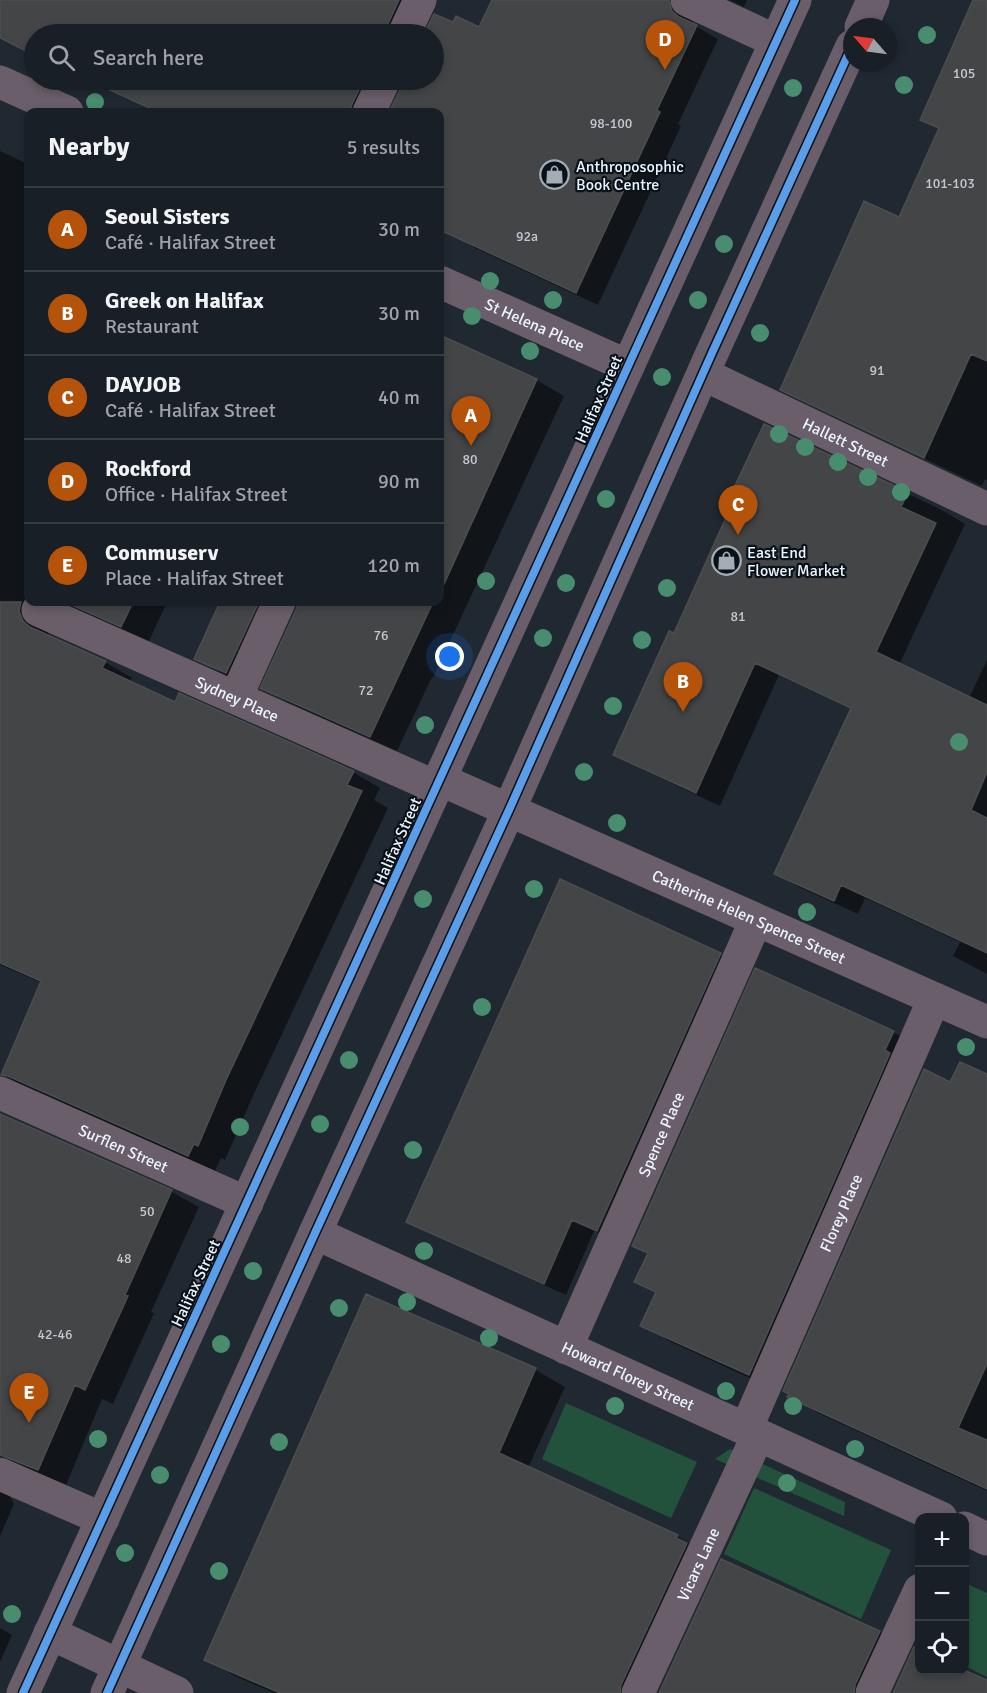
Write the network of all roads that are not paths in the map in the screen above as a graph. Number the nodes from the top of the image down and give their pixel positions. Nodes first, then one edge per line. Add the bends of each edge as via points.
1 (420, 0) edge
2 (687, 0) edge
3 (795, 0) edge
4 (873, 0) edge
5 (865, 18) edge
6 (409, 24) edge
7 (776, 41) junction
8 (843, 66) edge
9 (0, 81) edge
10 (379, 90) edge
11 (58, 108) edge
12 (371, 108) edge
13 (444, 284) edge
14 (628, 366) junction
15 (703, 374) junction
16 (987, 509) edge
17 (277, 606) edge
18 (38, 610) dead end
19 (236, 697) junction
20 (438, 783) junction
21 (509, 810) junction
22 (756, 920) junction
23 (934, 999) junction
24 (987, 1022) edge
25 (0, 1094) edge
26 (247, 1203) junction
27 (315, 1233) junction
28 (566, 1348) junction
29 (752, 1432) junction
30 (0, 1474) edge
31 (930, 1513) edge
32 (103, 1519) junction
33 (969, 1530) edge
34 (987, 1539) edge
35 (915, 1601) edge
36 (50, 1633) junction
37 (113, 1679) edge
38 (23, 1693) edge
39 (177, 1693) edge
40 (638, 1693) edge
41 (872, 1693) edge

1 - 6 street
2 - 7 street
3 - 7 street, Halifax Street
4 - 5 street
7 - 14 street, Halifax Street
8 - 15 street
9 - 11 street
10 - 12 street
13 - 14 street, St Helena Place
14 - 20 street, Halifax Street
15 - 16 street, Hallett Street
15 - 21 street
17 - 19 street
18 - 19 street, Sydney Place
19 - 20 street, Sydney Place
20 - 21 street, Sydney Place
20 - 26 street, Halifax Street
21 - 22 street, Catherine Helen Spence Street
21 - 27 street
22 - 23 street, Catherine Helen Spence Street
22 - 28 street, Spence Place
23 - 24 street, Catherine Helen Spence Street
23 - 29 street, Florey Place
25 - 26 street, Surflen Street
26 - 32 street, Halifax Street
27 - 28 street, Howard Florey Street
27 - 37 street
28 - 29 street, Howard Florey Street
29 - 31 street, Howard Florey Street
29 - 40 street, Vicars Lane
30 - 32 street
32 - 36 street, Halifax Street
33 - 34 street
35 - 41 street
36 - 37 street
36 - 38 street, Halifax Street
37 - 39 street

